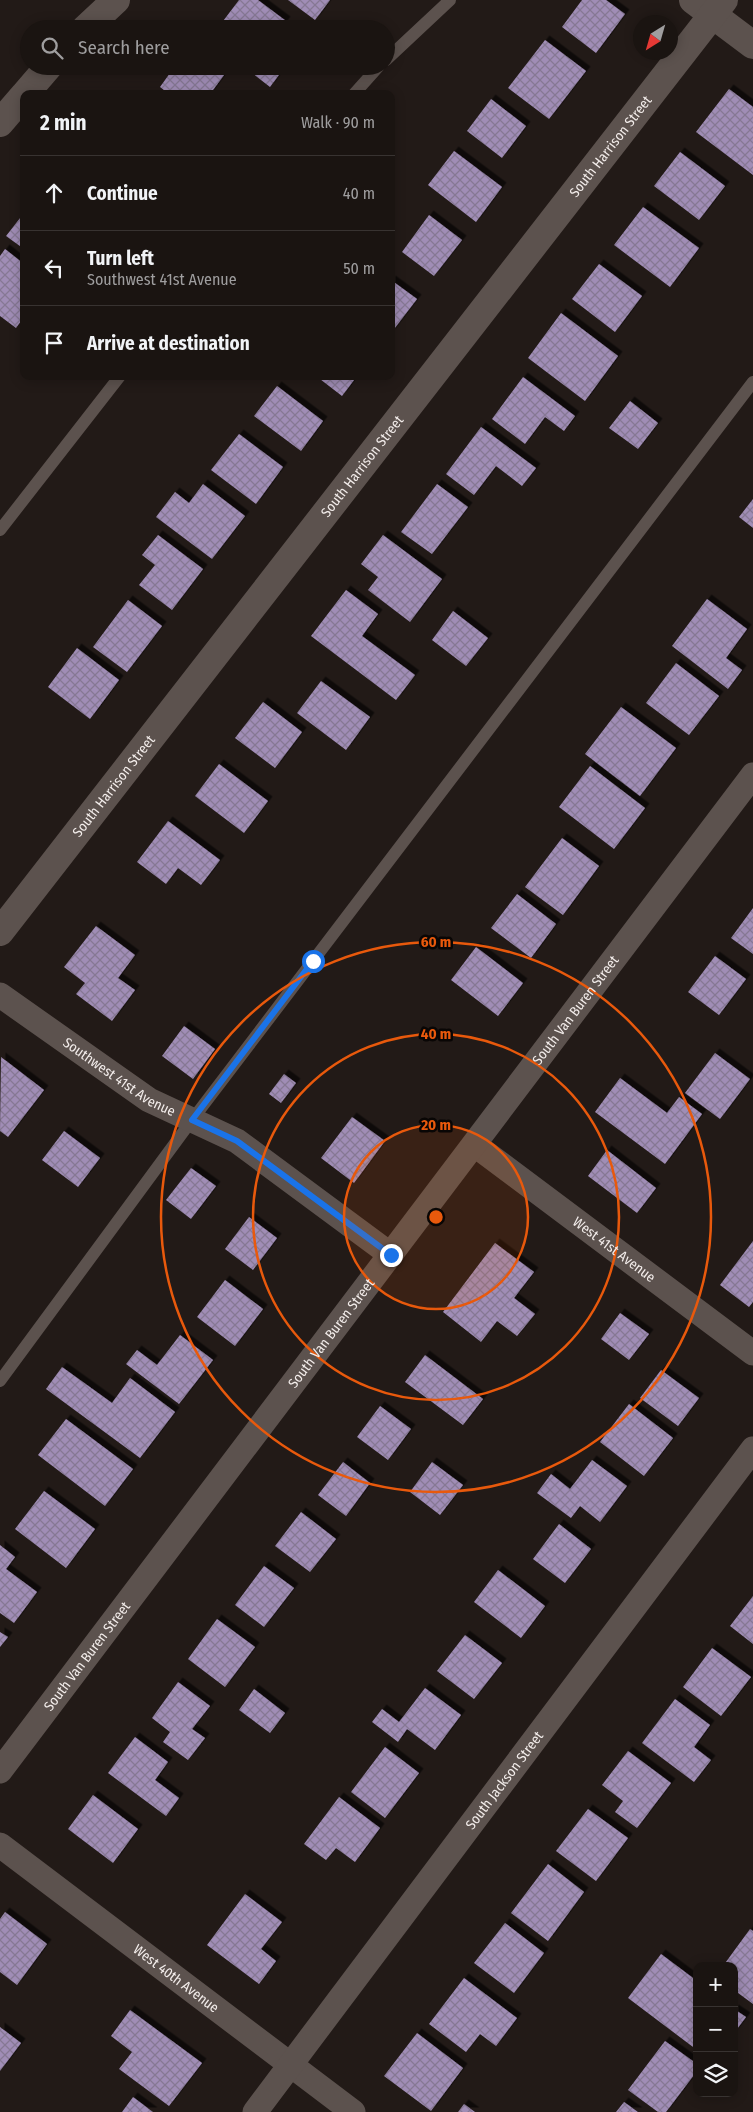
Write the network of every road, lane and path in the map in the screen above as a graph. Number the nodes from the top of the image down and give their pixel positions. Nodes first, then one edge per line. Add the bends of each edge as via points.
1 (116, 0) edge
2 (450, 0) edge
3 (710, 5) edge
4 (95, 20) edge
5 (753, 45) edge
6 (395, 52) edge
7 (41, 75) edge
8 (371, 75) edge
9 (28, 90) edge
10 (358, 90) edge
11 (20, 100) edge
12 (0, 123) edge
13 (117, 380) edge
14 (753, 382) edge
15 (0, 530) edge
16 (753, 775) edge
17 (0, 932) edge
18 (0, 994) edge
19 (192, 1120) junction
20 (475, 1146) junction
21 (391, 1255) junction
22 (753, 1353) edge
23 (0, 1381) edge
24 (753, 1449) edge
25 (0, 1771) edge
26 (0, 1845) edge
27 (291, 2065) junction
28 (255, 2112) edge
29 (354, 2112) edge

1 - 4 street
2 - 6 lane
3 - 5 street
3 - 17 street, South Harrison Street
7 - 9 street
8 - 10 lane
11 - 12 street
13 - 15 lane
14 - 19 lane
16 - 20 street, South Van Buren Street
18 - 19 street, Southwest 41st Avenue via 149,1100
19 - 21 street, Southwest 41st Avenue via 237,1141
19 - 23 lane
20 - 21 street, South Van Buren Street
20 - 22 street, West 41st Avenue
21 - 25 street, South Van Buren Street
24 - 27 street, South Jackson Street
26 - 27 street, West 40th Avenue
27 - 28 street, South Jackson Street
27 - 29 street, West 40th Avenue

